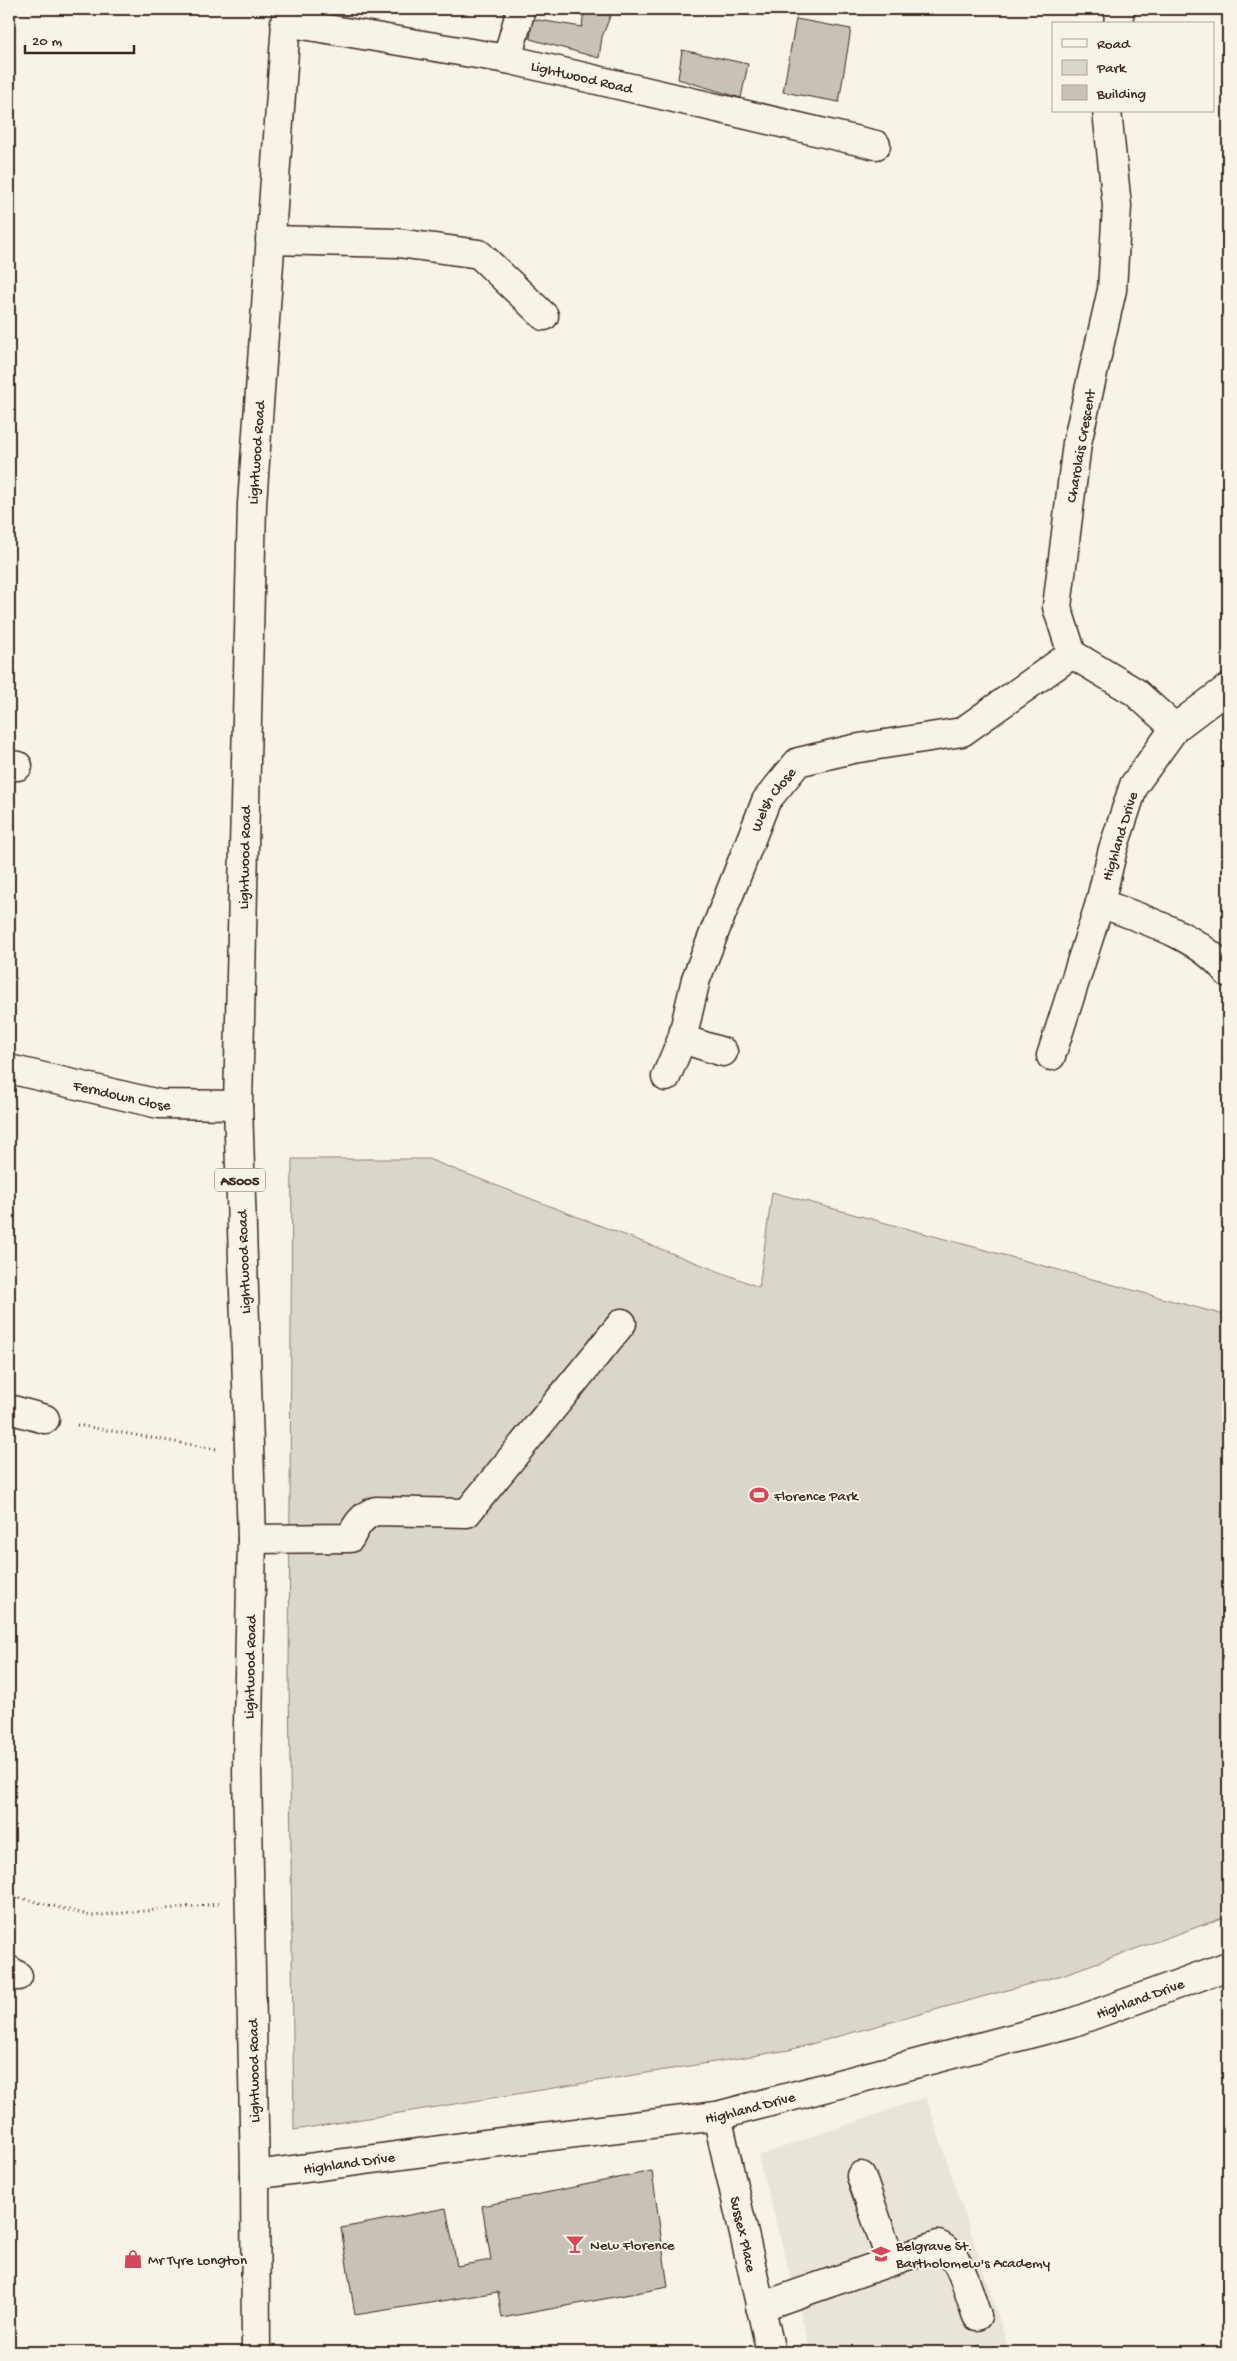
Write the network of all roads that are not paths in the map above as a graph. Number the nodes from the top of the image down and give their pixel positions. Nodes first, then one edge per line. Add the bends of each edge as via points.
1 (521, 9) edge
2 (1120, 9) edge
3 (286, 16) edge
4 (1118, 22) edge
5 (507, 58) junction
6 (1107, 112) edge
7 (876, 145) dead end
8 (270, 240) junction
9 (544, 316) dead end
10 (1072, 654) junction
11 (1228, 688) edge
12 (1175, 728) junction
13 (1100, 903) junction
14 (1228, 973) edge
15 (682, 1039) junction
16 (723, 1052) dead end
17 (1051, 1056) dead end
18 (9, 1069) edge
19 (666, 1077) dead end
20 (238, 1105) junction
21 (622, 1323) dead end
22 (10, 1415) edge
23 (45, 1419) road end
24 (252, 1539) junction
25 (1228, 1966) edge
26 (717, 2116) junction
27 (255, 2175) junction
28 (861, 2176) dead end
29 (891, 2261) junction
30 (760, 2307) junction
31 (977, 2316) dead end
32 (256, 2352) edge
33 (770, 2352) edge

1 - 5 street
2 - 4 street
3 - 5 street, Lightwood Road
3 - 8 street, Lightwood Road / A5005
5 - 7 street, Lightwood Road
6 - 10 street, Charolais Crescent via 1118,206 1112,290 1077,443 1057,607
8 - 9 street via 398,243 479,254
8 - 20 street, Lightwood Road / A5005 via 252,504
10 - 12 street via 1135,692
10 - 15 street, Welsh Close via 962,732 853,749 798,762 766,801 696,980
11 - 12 street, Highland Drive
12 - 13 street, Highland Drive via 1134,786 1112,849
13 - 14 street via 1161,926 1217,958
13 - 17 street, Highland Drive
15 - 16 street
15 - 19 street, Welsh Close
18 - 20 street, Ferndown Close via 159,1104
20 - 24 street, Lightwood Road / A5005
21 - 24 street via 467,1513 376,1512 360,1520 350,1538
22 - 23 street
24 - 27 street, Lightwood Road / A5005 via 247,1770
25 - 26 street, Highland Drive via 1071,2023
26 - 27 street, Highland Drive
26 - 30 street, Sussex Place
27 - 32 street, Lightwood Road / A5005
28 - 29 street
29 - 30 street
29 - 31 street via 938,2245 946,2248 956,2262
30 - 33 street, Sussex Place

